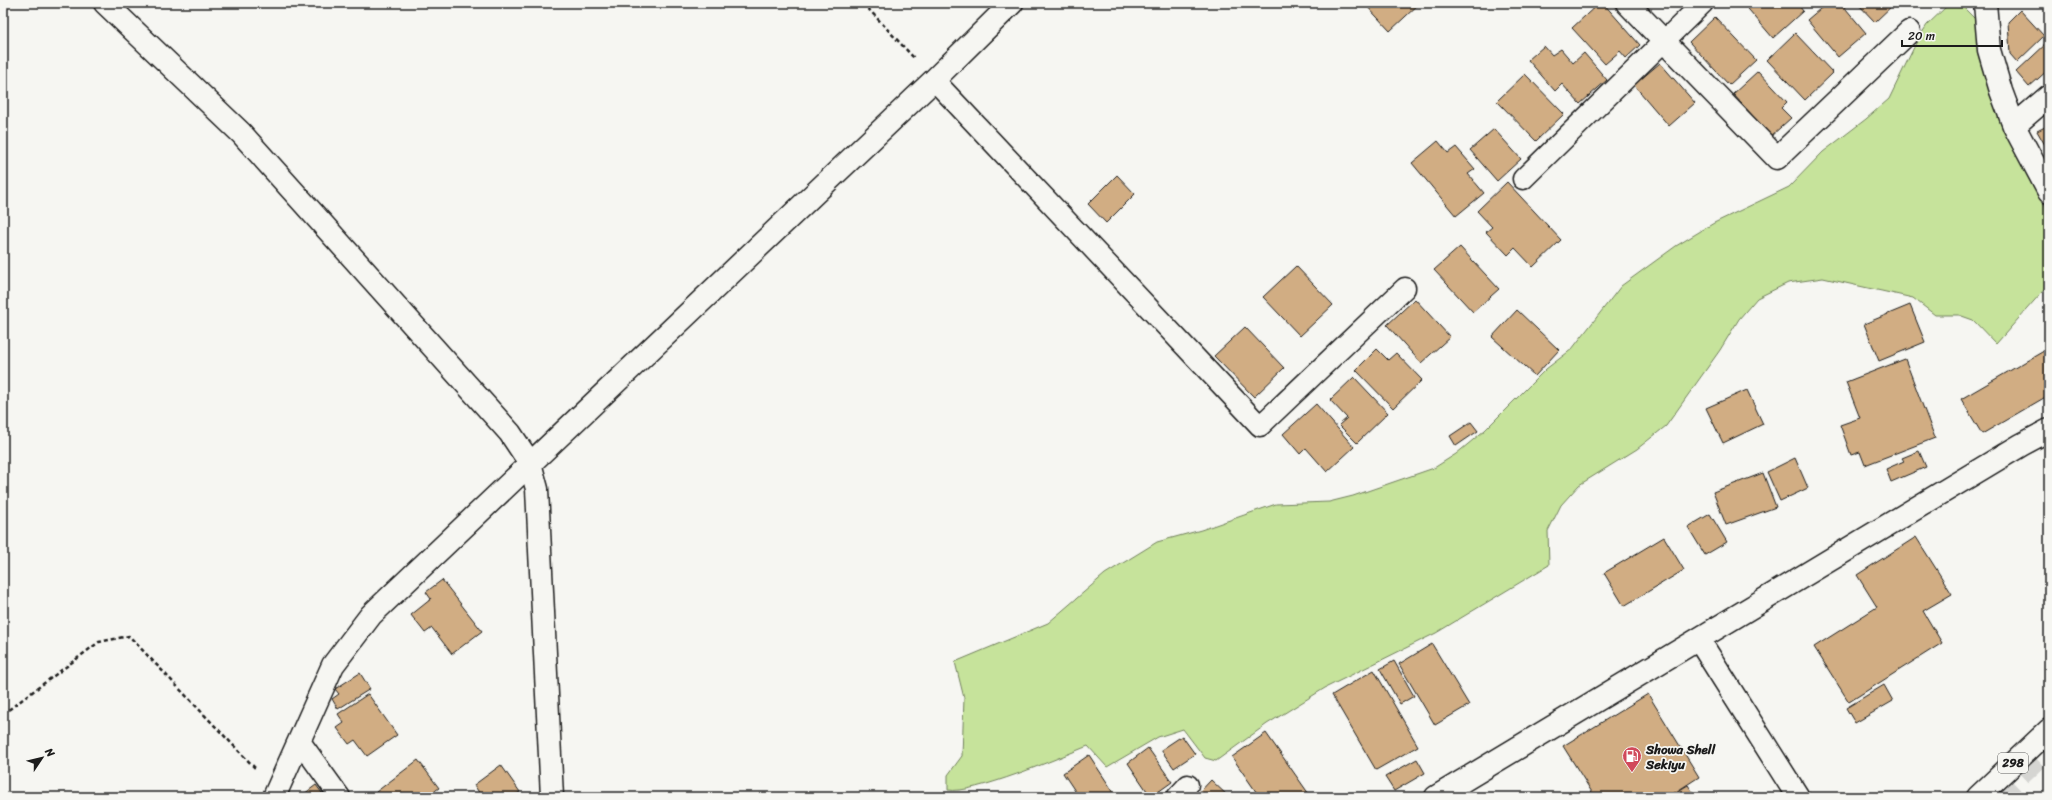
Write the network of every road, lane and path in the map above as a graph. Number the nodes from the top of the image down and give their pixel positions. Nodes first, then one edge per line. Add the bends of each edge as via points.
1 (105, 3) edge
2 (863, 3) edge
3 (1012, 3) edge
4 (1628, 3) edge
5 (1703, 3) edge
6 (1985, 3) edge
7 (1909, 32) dead end
8 (1664, 41) junction
9 (934, 80) junction
10 (2049, 96) edge
11 (2014, 126) junction
12 (1523, 179) dead end
13 (2049, 192) edge
14 (1405, 288) dead end
15 (2049, 430) edge
16 (530, 463) junction
17 (1698, 640) junction
18 (3, 714) edge
19 (2049, 730) edge
20 (300, 740) junction
21 (275, 794) edge
22 (340, 797) edge
23 (552, 797) edge
24 (1436, 797) edge
25 (1798, 797) edge
26 (1978, 797) edge

1 - 16 main road via 241,133 510,433
2 - 9 path
3 - 9 main road
4 - 8 main road
5 - 8 lane
6 - 11 main road via 1989,50
7 - 8 main road via 1776,158
8 - 12 lane
9 - 14 lane via 1260,426
9 - 16 main road
10 - 11 main road
11 - 13 main road
15 - 17 main road
16 - 20 main road via 371,614 333,665
16 - 23 main road via 537,489
17 - 24 main road
17 - 25 main road
18 - 21 path via 99,642 129,636
19 - 26 main road, 298
20 - 21 main road
20 - 22 lane

